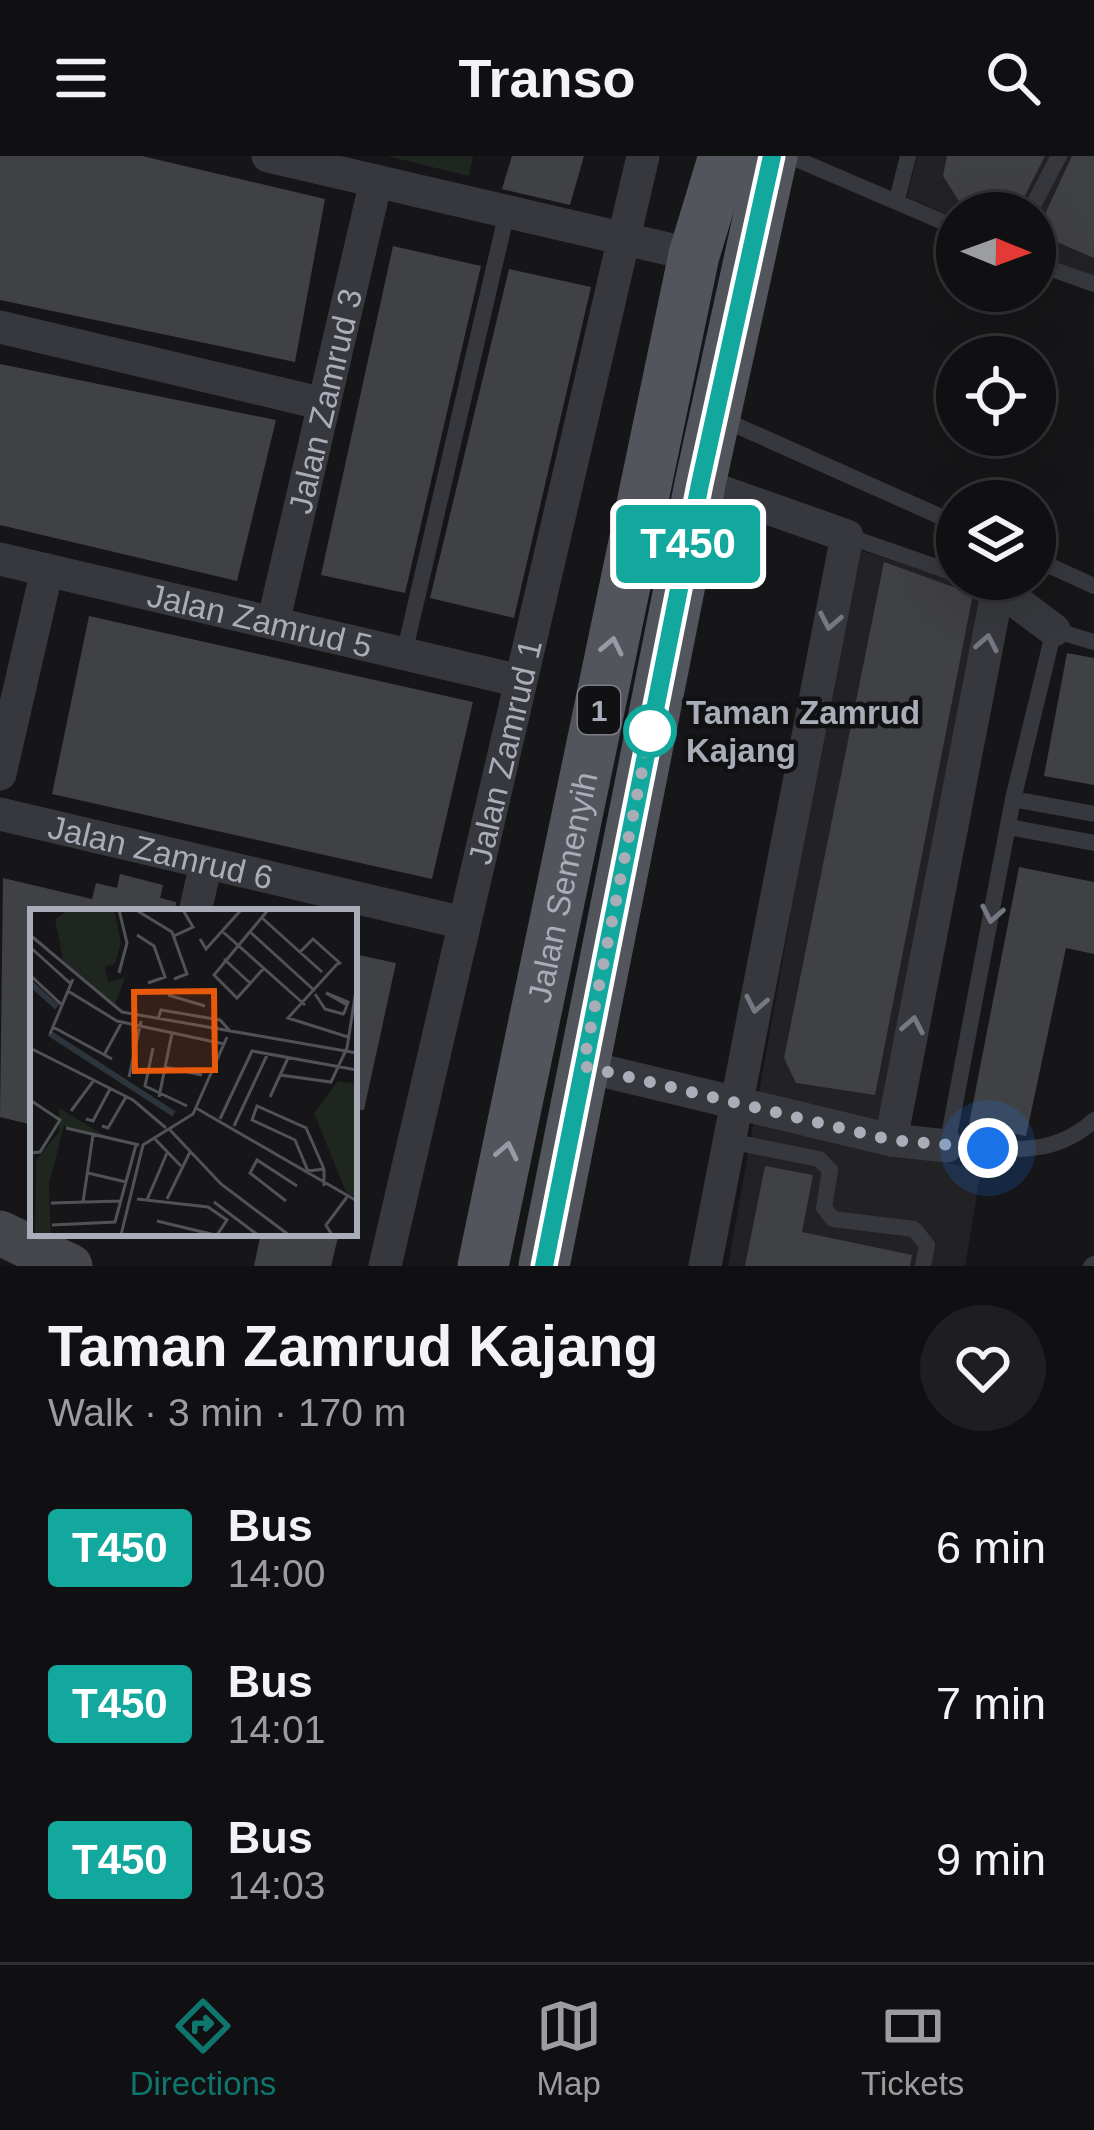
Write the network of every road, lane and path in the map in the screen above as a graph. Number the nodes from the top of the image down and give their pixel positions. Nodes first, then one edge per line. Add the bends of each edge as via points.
1 (268, 156) edge
2 (643, 156) edge
3 (724, 156) edge
4 (772, 156) edge
5 (789, 156) edge
6 (908, 156) edge
7 (1059, 156) edge
8 (379, 169) edge
9 (1040, 192) edge
10 (897, 200) junction
11 (507, 212) junction
12 (936, 218) edge
13 (623, 239) junction
14 (694, 256) junction
15 (1056, 270) edge
16 (1094, 284) edge
17 (0, 327) edge
18 (324, 404) junction
19 (715, 416) junction
20 (700, 484) junction
21 (936, 515) edge
22 (847, 536) junction
23 (0, 559) edge
24 (936, 567) edge
25 (1056, 569) edge
26 (47, 570) junction
27 (1094, 586) edge
28 (982, 600) edge
29 (1009, 600) edge
30 (274, 623) junction
31 (1054, 630) junction
32 (1094, 642) edge
33 (404, 654) junction
34 (520, 681) junction
35 (0, 774) edge
36 (1013, 799) junction
37 (0, 814) edge
38 (1094, 814) edge
39 (1009, 827) junction
40 (1094, 843) edge
41 (206, 862) junction
42 (196, 909) edge
43 (464, 923) junction
44 (583, 1066) junction
45 (737, 1103) junction
46 (1094, 1120) edge
47 (891, 1140) junction
48 (729, 1141) junction
49 (947, 1146) junction
50 (566, 1152) junction
51 (0, 1234) edge
52 (70, 1266) edge
53 (385, 1266) edge
54 (483, 1266) edge
55 (523, 1266) edge
56 (544, 1266) edge
57 (705, 1266) edge
58 (923, 1266) edge

1 - 8 street
2 - 13 street, Jalan Zamrud 1
3 - 14 main road, Jalan Semenyih / 1
4 - 19 main road, Jalan Semenyih / 1
5 - 10 lane
6 - 10 lane
7 - 9 lane
8 - 11 street
8 - 18 street, Jalan Zamrud 3
10 - 12 lane
11 - 13 street
11 - 33 lane
13 - 14 street
13 - 34 street, Jalan Zamrud 1
54 -> 14 main road, Jalan Semenyih / 1
15 - 16 lane
17 - 18 street
18 - 30 street, Jalan Zamrud 3
19 - 20 main road, Jalan Semenyih / 1
19 - 21 lane
20 - 22 street
20 - 44 main road, Jalan Semenyih / 1
22 - 24 lane
22 -> 45 street
23 - 26 street, Jalan Zamrud 5
25 - 27 lane
26 - 30 street, Jalan Zamrud 5
26 - 35 street
47 -> 28 street
29 - 31 street
30 - 33 street, Jalan Zamrud 5
31 - 32 lane
31 - 36 lane
33 - 34 street, Jalan Zamrud 5
34 - 43 street, Jalan Zamrud 1
36 - 38 lane
36 - 39 lane
37 - 41 street, Jalan Zamrud 6
39 - 40 lane
39 -> 49 lane
41 - 42 street
41 - 43 street, Jalan Zamrud 6
43 - 53 street, Jalan Zamrud 1
44 - 45 street
44 - 50 main road, Jalan Semenyih / 1
45 - 47 street
45 - 48 street
46 - 49 lane via 1072,1141 1029,1149
47 - 49 street
48 - 57 street
48 - 58 lane via 819,1159 830,1170 824,1208 833,1220 914,1229 927,1245
50 - 55 main road via 530,1227
50 - 56 main road, Jalan Semenyih / 1
51 - 52 street

